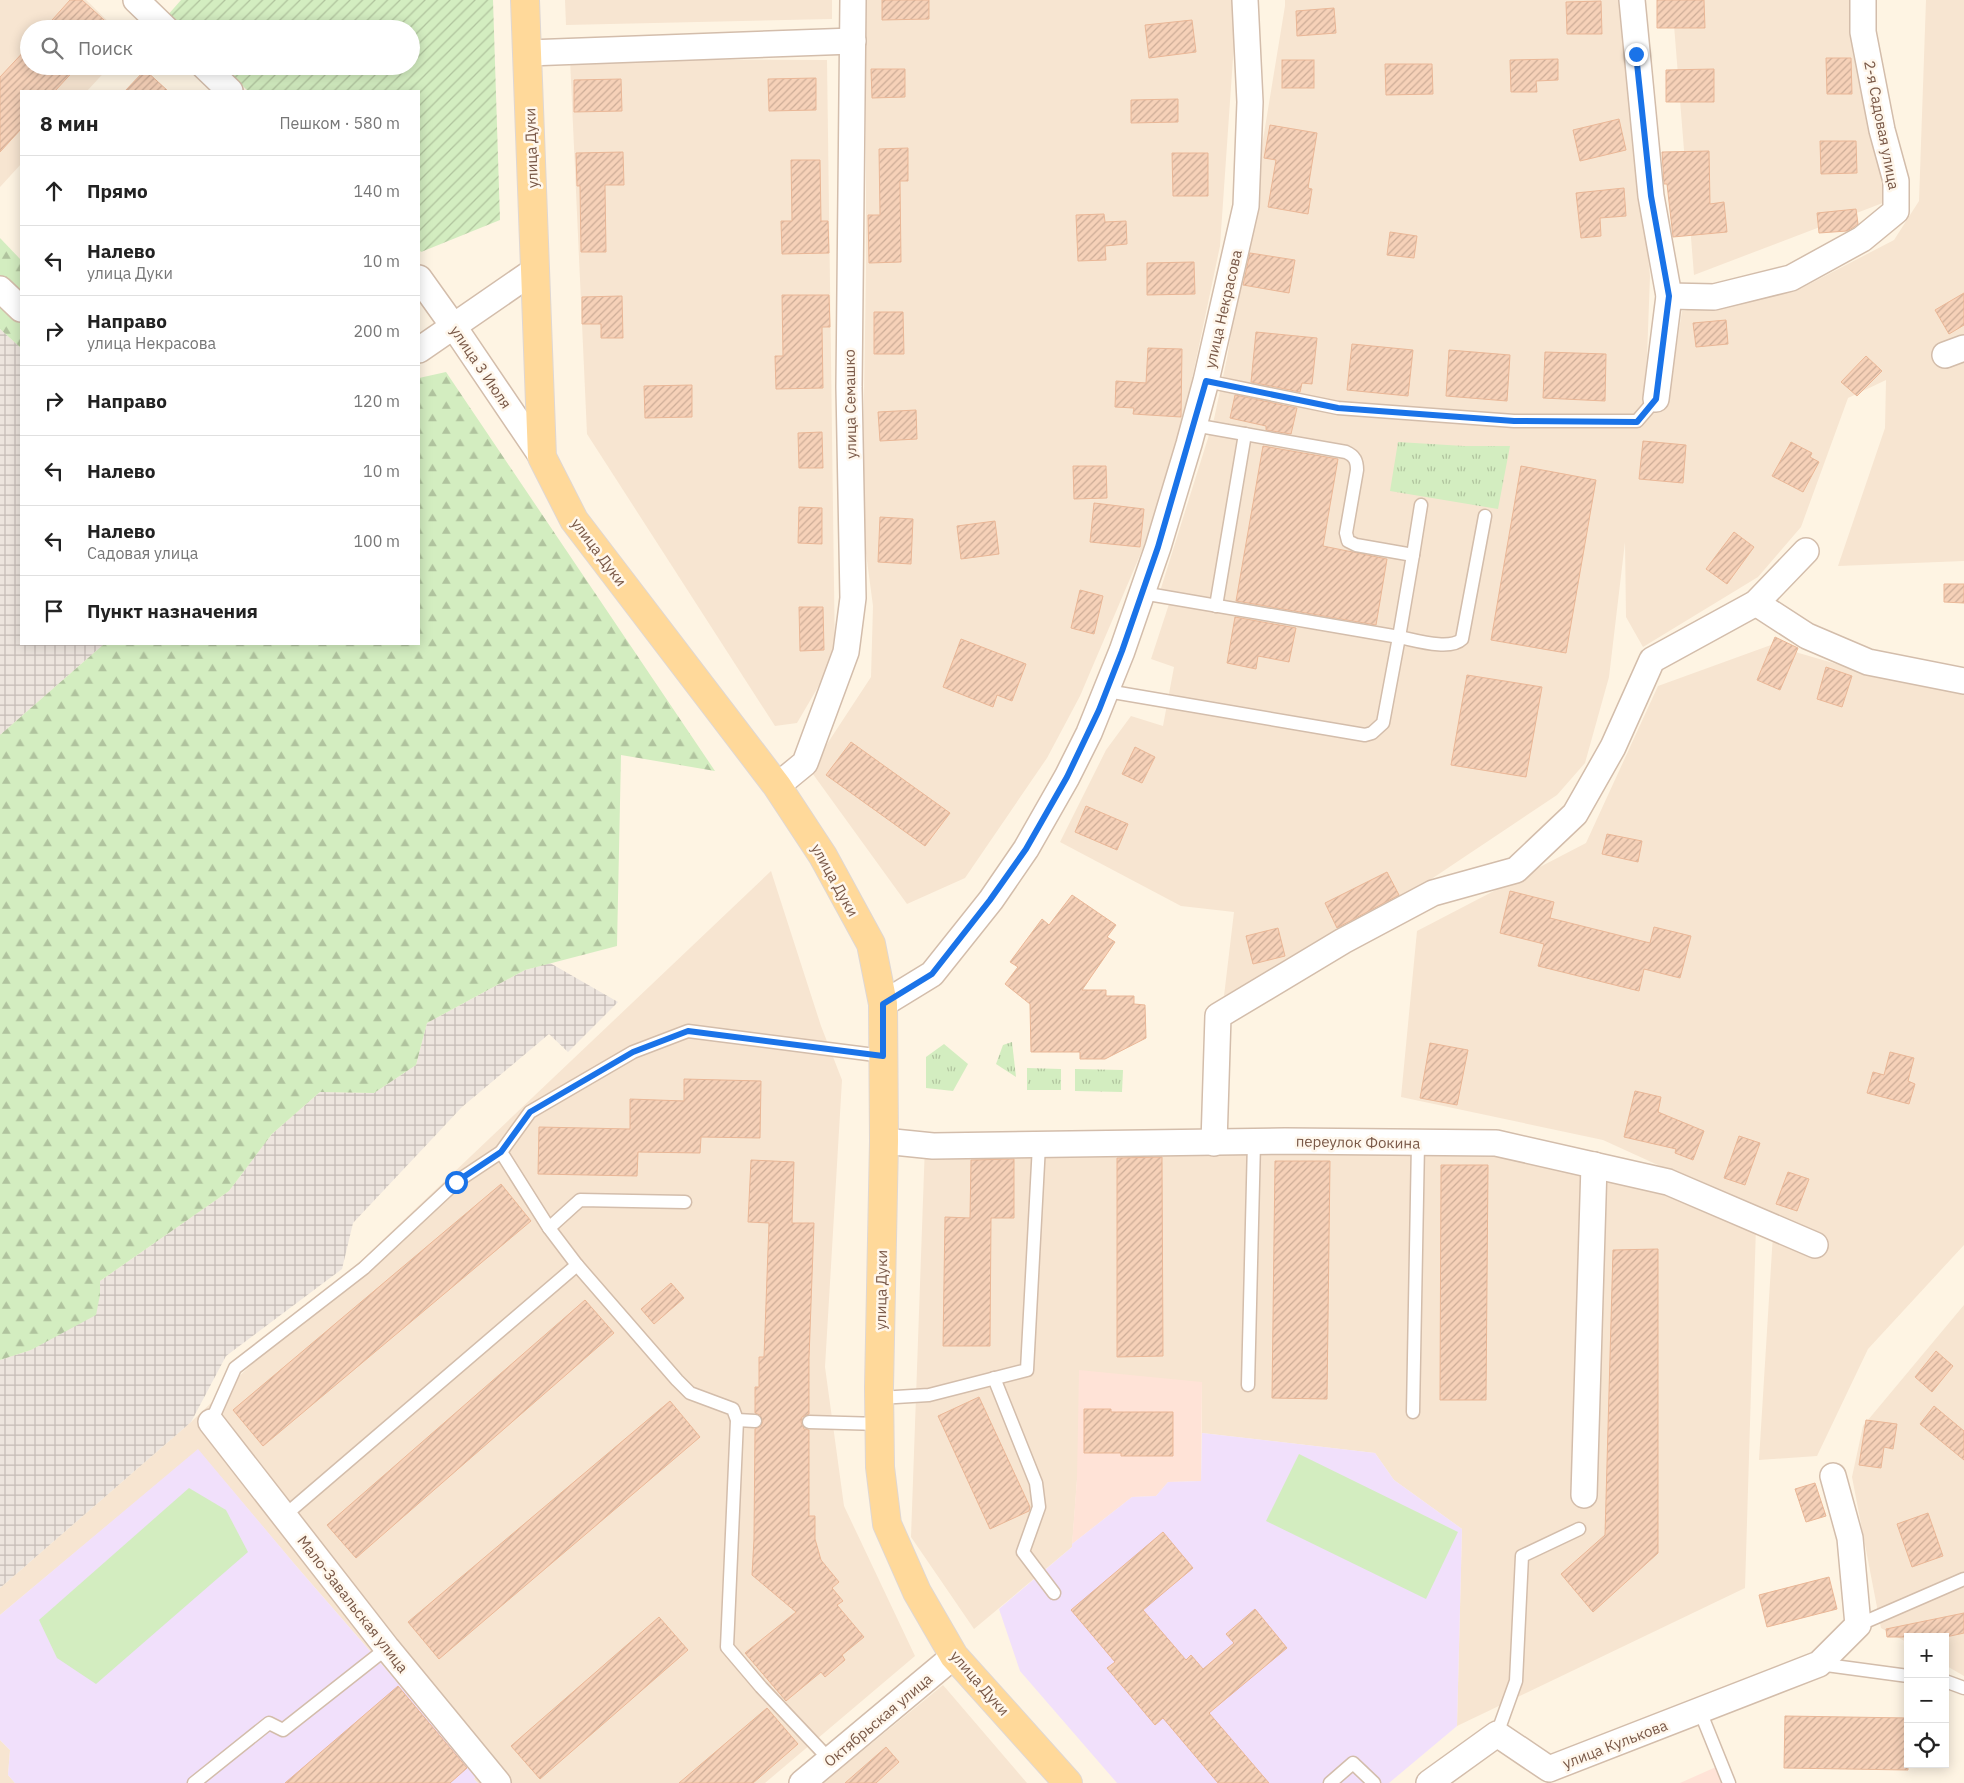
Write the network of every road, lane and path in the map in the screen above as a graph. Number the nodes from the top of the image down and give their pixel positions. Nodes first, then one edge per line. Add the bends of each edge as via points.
1 (525, 0) edge
2 (853, 0) edge
3 (1245, 0) edge
4 (1632, 0) edge
5 (1863, 0) edge
6 (146, 3) edge
7 (159, 20) edge
8 (852, 41) junction
9 (528, 53) junction
10 (213, 75) edge
11 (229, 90) edge
12 (535, 270) junction
13 (420, 279) edge
14 (0, 289) edge
15 (1669, 296) junction
16 (20, 308) edge
17 (454, 327) junction
18 (420, 349) edge
19 (1206, 381) junction
20 (1656, 399) joint
21 (1194, 426) junction
22 (1245, 434) junction
23 (542, 457) junction
24 (1421, 506) dead end
25 (1485, 516) dead end
26 (1806, 552) dead end
27 (1413, 555) junction
28 (1142, 593) junction
29 (1756, 603) junction
30 (1216, 606) junction
31 (1399, 637) junction
32 (1964, 681) edge
33 (1106, 691) junction
34 (777, 786) junction
35 (883, 1004) junction
36 (883, 1056) junction
37 (884, 1141) junction
38 (1254, 1142) junction
39 (1214, 1143) junction
40 (1418, 1143) junction
41 (1039, 1145) junction
42 (501, 1152) junction
43 (1594, 1165) junction
44 (685, 1202) dead end
45 (549, 1228) junction
46 (1815, 1245) dead end
47 (577, 1265) junction
48 (994, 1378) junction
49 (1248, 1385) dead end
50 (879, 1411) junction
51 (1413, 1412) dead end
52 (737, 1420) junction
53 (755, 1420) dead end
54 (211, 1422) joint
55 (809, 1422) dead end
56 (1832, 1476) dead end
57 (1584, 1495) dead end
58 (284, 1516) junction
59 (1579, 1529) dead end
60 (1964, 1579) edge
61 (1054, 1592) dead end
62 (1858, 1625) junction
63 (387, 1648) junction
64 (954, 1656) junction
65 (1819, 1664) junction
66 (1904, 1675) edge
67 (1949, 1682) edge
68 (1964, 1688) edge
69 (1700, 1711) junction
70 (1497, 1734) junction
71 (830, 1760) junction
72 (194, 1783) edge
73 (498, 1783) edge
74 (802, 1783) edge
75 (1068, 1783) edge
76 (1330, 1783) edge
77 (1374, 1783) edge
78 (1429, 1783) edge
79 (1729, 1783) edge

1 - 9 main road, улица Дуки
2 - 8 street, улица Семашко
3 - 19 street, улица Некрасова via 1250,102 1246,206
4 - 15 street via 1651,196
5 - 15 street, 2-я Садовая улица via 1864,32 1882,130 1896,181 1896,211 1862,239 1791,278 1714,297
6 - 7 street
8 - 9 street
8 - 34 street, улица Семашко via 849,387 853,598 846,652 805,763
9 - 12 main road, улица Дуки
10 - 11 street
12 - 17 street
12 - 23 main road, улица Дуки
13 - 17 street, улица 3 Июля
14 - 16 street
15 - 20 street
17 - 18 street
17 - 23 street, улица 3 Июля
19 - 20 lane via 1338,408 1514,421 1637,422
19 - 21 street, улица Некрасова
21 - 22 lane
21 - 28 street, улица Некрасова
22 - 27 lane via 1352,454 1357,470 1346,533 1348,540 1356,545
22 - 30 lane
23 - 34 main road, улица Дуки via 574,520
24 - 27 lane
25 - 31 lane via 1462,639 1458,644 1449,646
26 - 29 street
27 - 31 lane
28 - 30 lane
28 - 33 street, улица Некрасова
29 - 32 street via 1807,636 1868,662
29 - 39 street via 1652,660 1613,747 1575,814 1516,870 1433,893 1344,941 1218,1016
30 - 31 lane
31 - 33 lane via 1383,723 1364,736
33 - 35 street, улица Некрасова via 1067,777 1026,849 990,900 932,974
34 - 35 main road, улица Дуки via 823,856 870,944
35 - 36 main road, улица Дуки
36 - 37 main road, улица Дуки
36 - 42 lane via 688,1031 633,1052 530,1112
37 - 41 street, переулок Фокина via 933,1146
37 - 50 main road, улица Дуки
38 - 39 street, переулок Фокина
38 - 40 street, переулок Фокина
38 - 49 lane
39 - 41 street, переулок Фокина
40 - 43 street, переулок Фокина via 1496,1144
40 - 51 lane
41 - 48 lane via 1027,1370
42 - 45 lane
42 - 54 lane via 456,1182 364,1268 235,1368
43 - 46 street, переулок Фокина via 1668,1182
43 - 57 street
44 - 45 lane via 580,1200
45 - 47 lane
47 - 52 lane via 690,1393 733,1410
47 - 58 lane
48 - 50 lane
48 - 61 lane via 1036,1483 1039,1507 1023,1552
50 - 55 lane
50 - 64 main road, улица Дуки via 880,1466 887,1524 917,1592
52 - 53 lane
52 - 71 lane via 728,1647
54 - 58 street, Мало-Завальская улица
56 - 62 street via 1850,1538
58 - 63 street, Мало-Завальская улица
59 - 70 lane via 1522,1556 1516,1681
60 - 62 lane
62 - 65 street
63 - 72 lane via 283,1730 269,1723
63 - 73 street, Мало-Завальская улица
64 - 71 street, Октябрьская улица
64 - 75 main road, улица Дуки
65 - 66 lane
65 - 69 street, улица Кулькова
67 - 68 lane
69 - 70 street, улица Кулькова via 1549,1769
69 - 79 lane
70 - 78 street
71 - 74 street, Октябрьская улица
76 - 77 lane via 1352,1763

